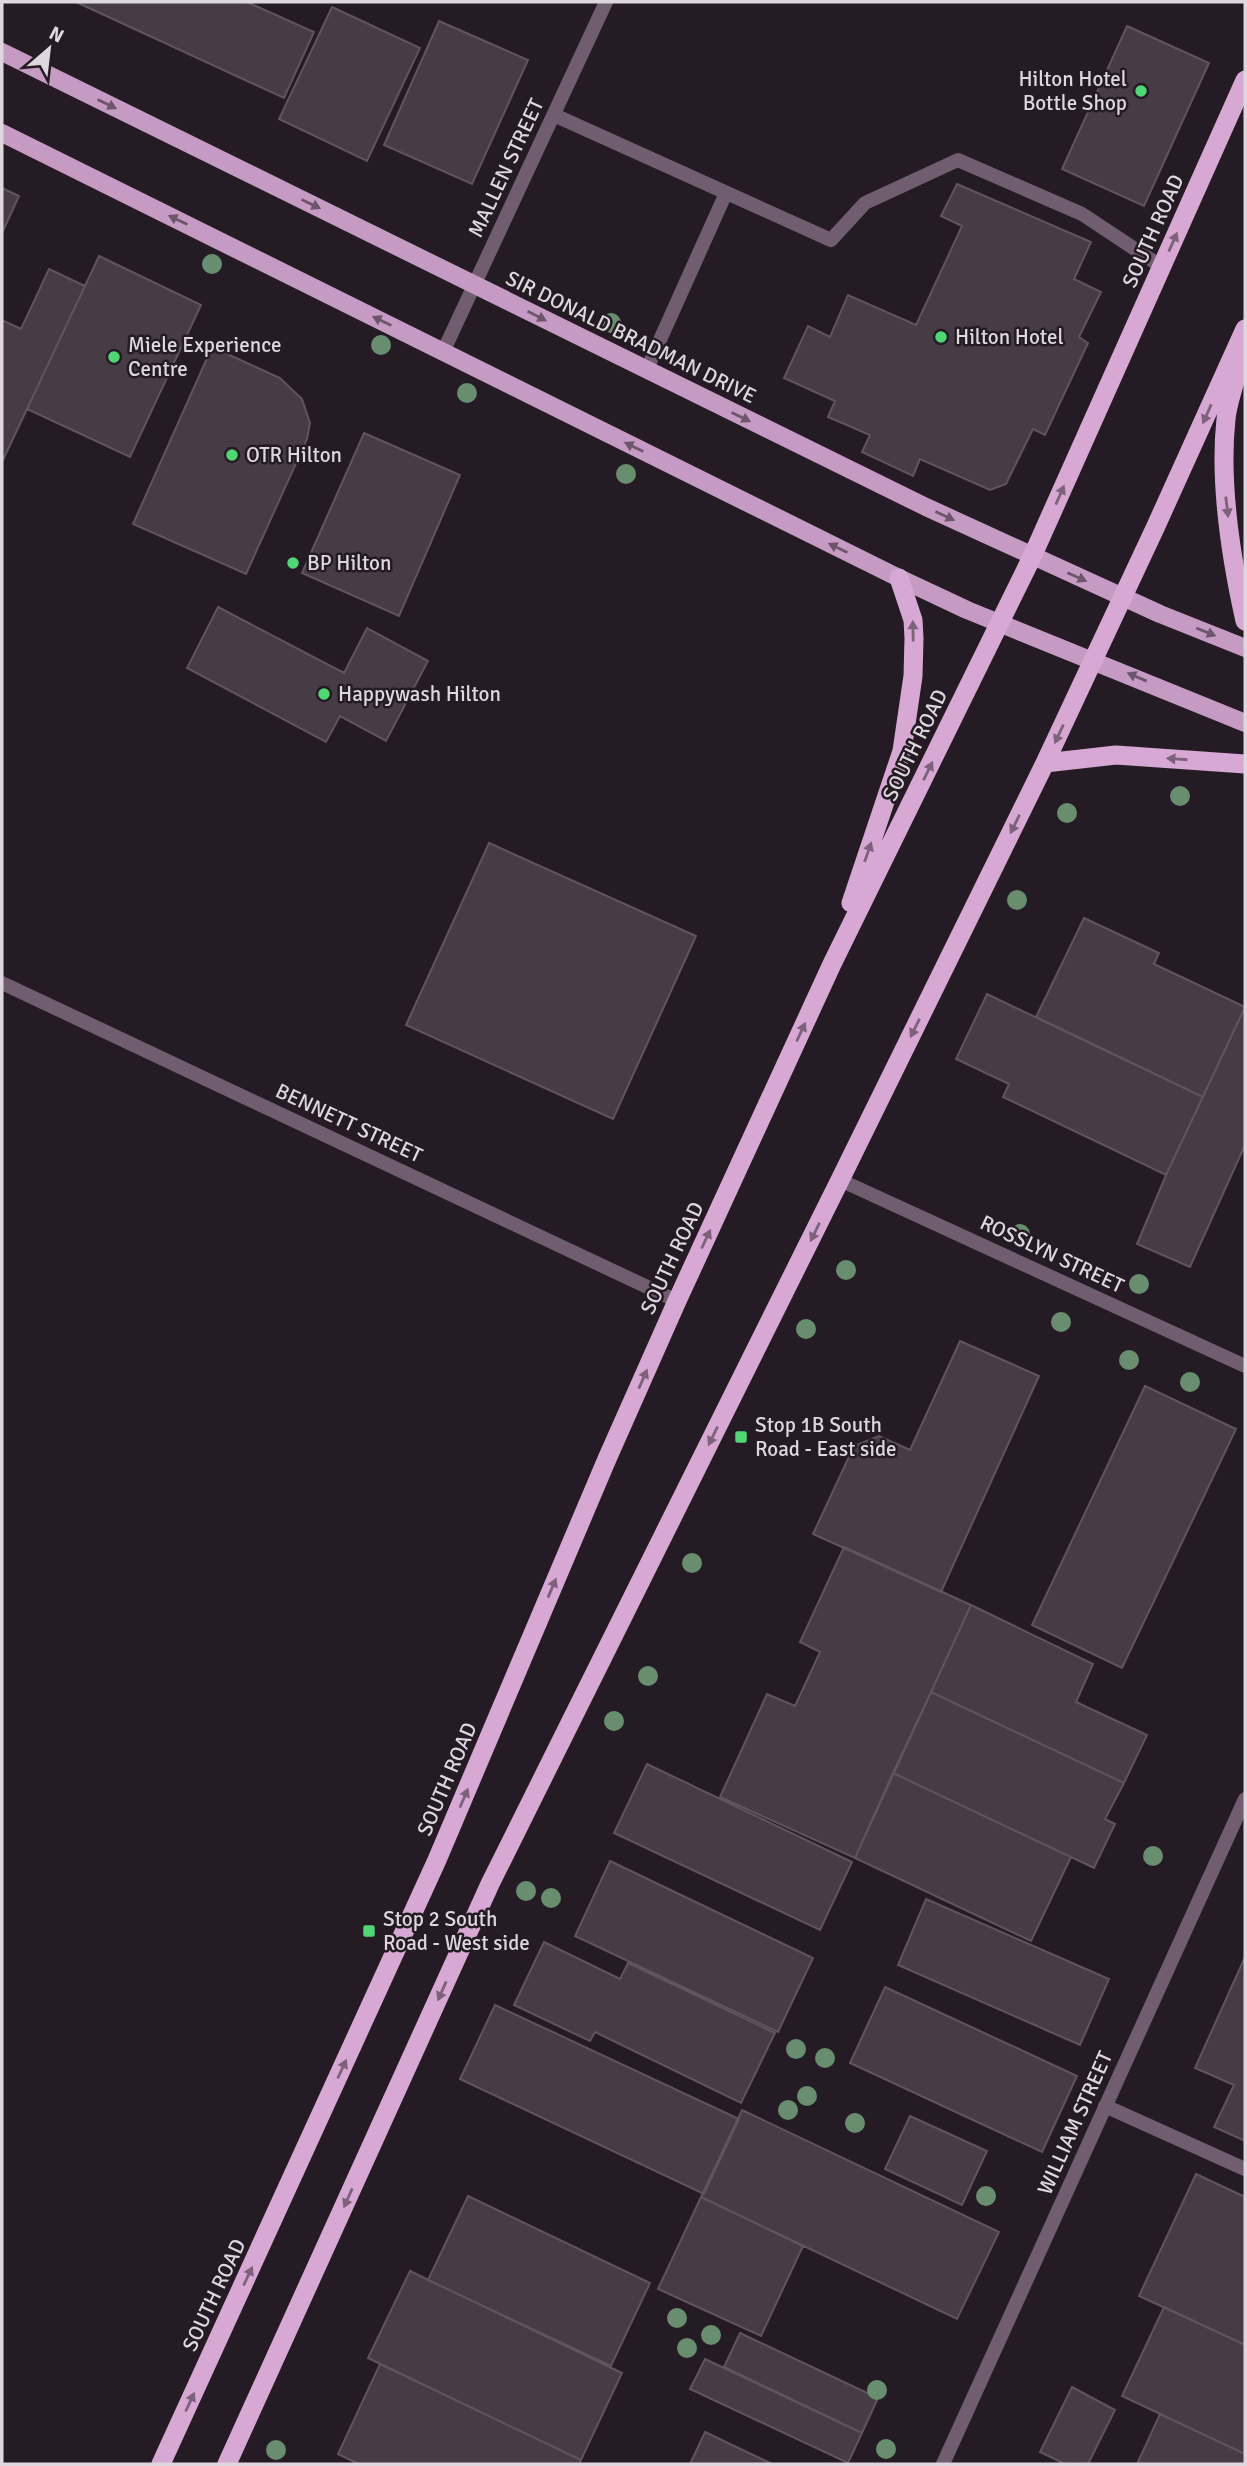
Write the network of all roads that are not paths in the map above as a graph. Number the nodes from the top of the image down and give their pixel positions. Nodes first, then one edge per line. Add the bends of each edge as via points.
1 (607, 2) edge
2 (2, 52) edge
3 (1245, 80) edge
4 (554, 115) junction
5 (2, 133) edge
6 (726, 193) junction
7 (1161, 267) junction
8 (476, 285) junction
9 (1245, 330) edge
10 (1245, 343) edge
11 (443, 352) junction
12 (646, 371) junction
13 (1032, 557) junction
14 (899, 578) junction
15 (1122, 597) junction
16 (1245, 621) edge
17 (1001, 624) junction
18 (1245, 648) edge
19 (1092, 660) junction
20 (1245, 723) edge
21 (1045, 762) junction
22 (1245, 764) edge
23 (832, 964) junction
24 (2, 983) edge
25 (840, 1180) junction
26 (677, 1301) junction
27 (1245, 1366) edge
28 (1245, 1799) edge
29 (1105, 2106) junction
30 (1245, 2169) edge
31 (161, 2464) edge
32 (227, 2464) edge
33 (943, 2464) edge

1 - 4 street, MALLEN STREET
2 -> 8 main road, SIR DONALD BRADMAN DRIVE
7 -> 3 highway, SOUTH ROAD
4 - 6 street
4 - 8 street, MALLEN STREET
11 -> 5 main road
6 - 7 street via 831,240 865,203 958,160 1082,214
6 - 12 street
13 -> 7 highway, SOUTH ROAD
8 - 11 street, MALLEN STREET
8 -> 12 main road, SIR DONALD BRADMAN DRIVE
9 -> 15 highway
10 -> 16 highway via 1226,418 1225,490
14 -> 11 main road
12 -> 13 main road, SIR DONALD BRADMAN DRIVE
13 -> 15 main road, SIR DONALD BRADMAN DRIVE
13 - 17 highway, SOUTH ROAD
14 - 17 main road
23 -> 14 highway via 902,751 914,638
15 -> 18 main road, SIR DONALD BRADMAN DRIVE
15 - 19 highway
17 - 19 main road
23 -> 17 highway, SOUTH ROAD
20 -> 19 main road
19 -> 21 highway
22 -> 21 highway via 1116,755
21 -> 25 highway
26 -> 23 highway, SOUTH ROAD
24 - 26 street, BENNETT STREET
25 - 27 street, ROSSLYN STREET
25 -> 32 highway via 490,1884
31 -> 26 highway, SOUTH ROAD via 438,1860
28 - 29 street, WILLIAM STREET
29 - 30 street
29 - 33 street, WILLIAM STREET

